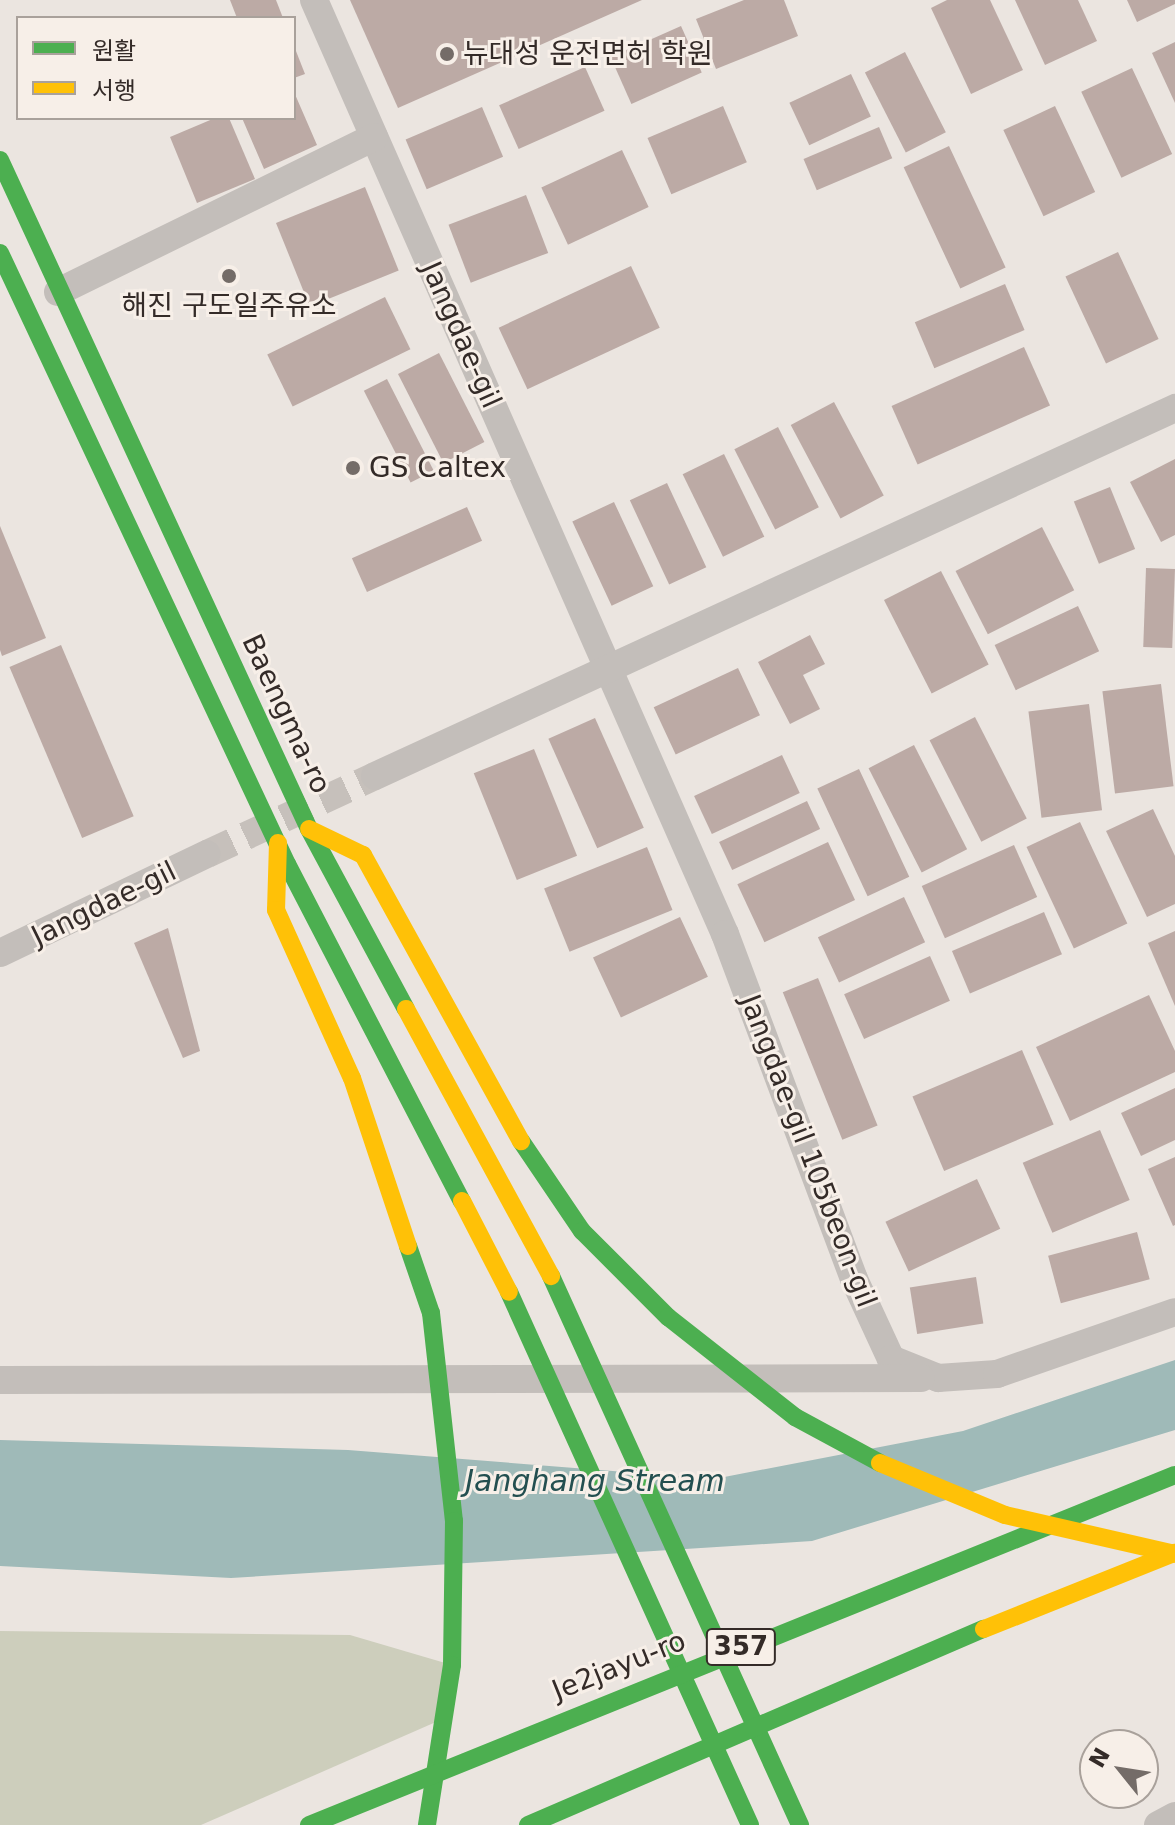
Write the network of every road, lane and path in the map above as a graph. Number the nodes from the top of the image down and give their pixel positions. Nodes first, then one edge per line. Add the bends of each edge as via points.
1 (314, 0) edge
2 (374, 137) junction
3 (0, 160) edge
4 (0, 253) edge
5 (58, 292) junction
6 (1175, 408) edge
7 (609, 669) junction
8 (375, 776) tunnel mouth
9 (309, 829) junction
10 (278, 843) junction
11 (207, 854) tunnel mouth
12 (0, 953) edge
13 (1175, 1312) edge
14 (938, 1378) junction
15 (0, 1380) edge
16 (1175, 1475) edge
17 (1175, 1553) edge
18 (1175, 1816) edge
19 (309, 1825) edge
20 (427, 1825) edge
21 (528, 1825) edge
22 (750, 1825) edge
23 (800, 1825) edge
24 (1158, 1825) edge

1 - 2 street, Jangdae-gil
2 - 5 street
2 - 7 street, Jangdae-gil
3 - 5 main road, Baengma-ro
4 - 10 main road
5 - 9 main road, Baengma-ro
6 - 7 street
7 - 8 street
7 - 14 street, Jangdae-gil 105beon-gil via 725,934 860,1293 891,1359
9 - 17 main road via 363,855 509,1123 582,1231 668,1317 795,1417 897,1472 1005,1515
9 - 23 main road, Baengma-ro via 551,1276
10 - 20 main road via 276,910 352,1078 431,1313 454,1521 452,1665
10 - 22 main road via 509,1292
11 - 12 street, Jangdae-gil
13 - 14 street, Jangdae-gil 105beon-gil via 997,1374
14 - 15 street
16 - 19 main road, Je2jayu-ro / 357
17 - 21 main road, 357 via 860,1678
18 - 24 street

